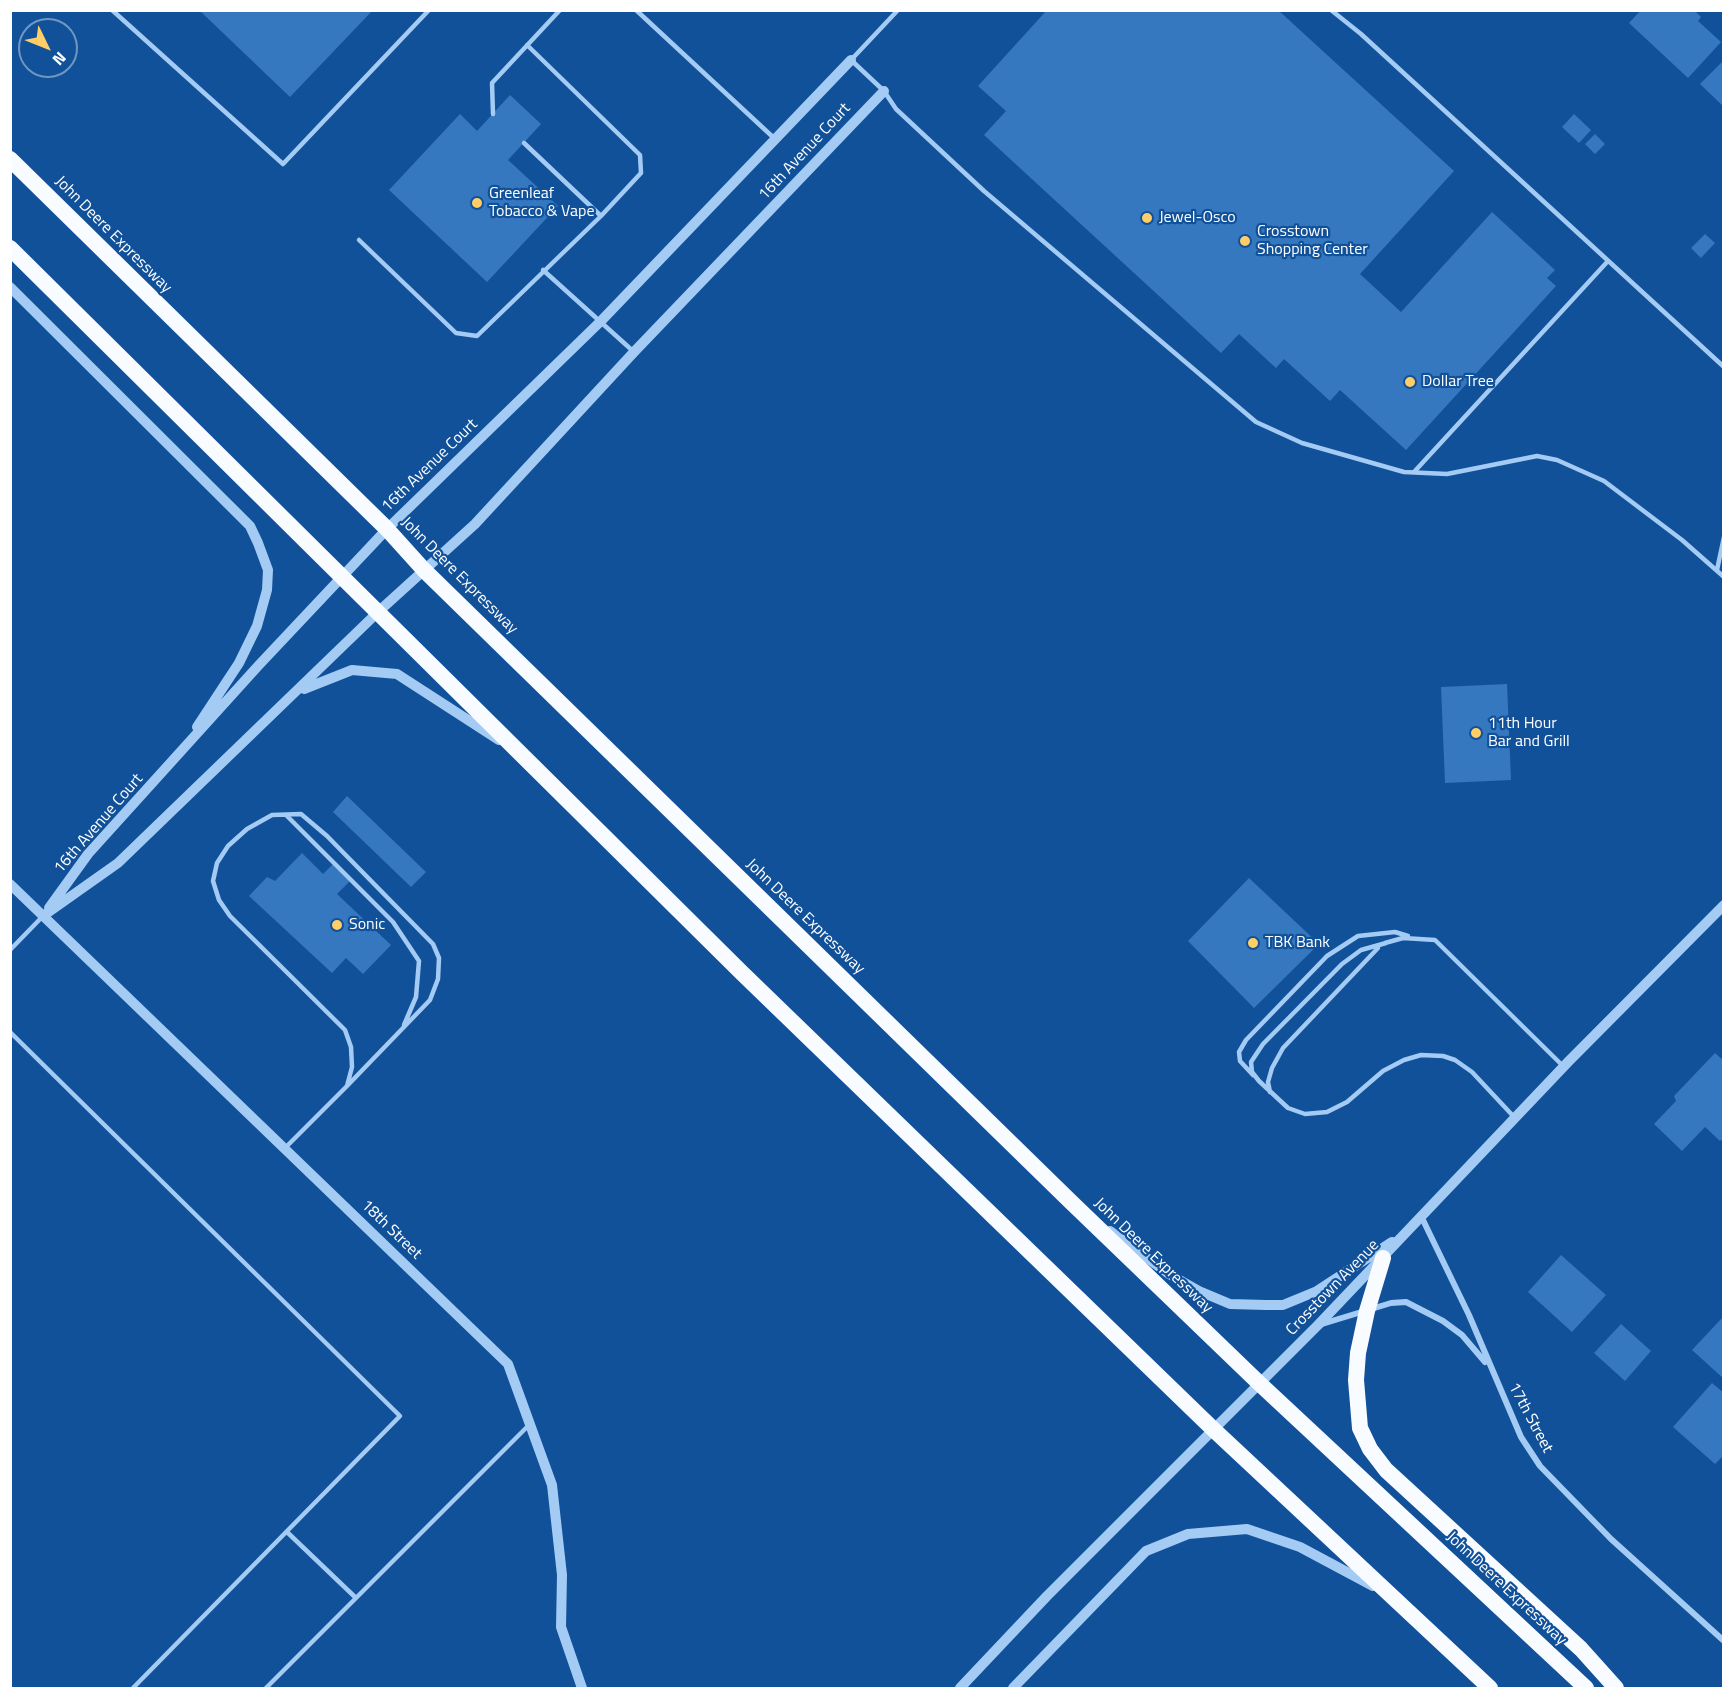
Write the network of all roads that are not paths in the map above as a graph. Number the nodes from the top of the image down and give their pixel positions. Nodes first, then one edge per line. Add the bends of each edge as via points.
1 (112, 10) edge
2 (429, 10) edge
3 (560, 10) edge
4 (636, 10) edge
5 (898, 10) edge
6 (1331, 10) edge
7 (527, 45) junction
8 (851, 60) junction
9 (884, 91) junction
10 (493, 114) dead end
11 (775, 139) junction
12 (524, 143) dead end
13 (10, 159) edge
14 (601, 216) junction
15 (359, 240) dead end
16 (10, 248) edge
17 (1608, 261) junction
18 (543, 270) junction
19 (10, 287) edge
20 (602, 320) junction
21 (634, 352) junction
22 (1724, 367) edge
23 (1414, 472) junction
24 (387, 529) junction
25 (1724, 537) edge
26 (424, 570) junction
27 (1717, 570) junction
28 (1724, 577) edge
29 (343, 578) junction
30 (378, 612) junction
31 (289, 699) junction
32 (522, 756) junction
33 (176, 759) junction
34 (286, 814) junction
35 (10, 885) edge
36 (1724, 905) edge
37 (43, 916) junction
38 (1416, 939) junction
39 (1386, 943) junction
40 (10, 950) edge
41 (402, 1031) junction
42 (10, 1032) edge
43 (1564, 1067) junction
44 (1259, 1081) junction
45 (347, 1086) junction
46 (1270, 1092) junction
47 (1515, 1118) junction
48 (284, 1149) junction
49 (1070, 1201) junction
50 (1422, 1218) junction
51 (1407, 1232) junction
52 (1383, 1258) junction
53 (1367, 1311) junction
54 (1318, 1325) junction
55 (1489, 1366) junction
56 (1260, 1384) junction
57 (530, 1424) junction
58 (1213, 1430) junction
59 (287, 1532) junction
60 (1390, 1594) junction
61 (356, 1598) junction
62 (1724, 1641) edge
63 (133, 1689) edge
64 (266, 1689) edge
65 (582, 1689) edge
66 (960, 1689) edge
67 (1013, 1689) edge
68 (1490, 1689) edge
69 (1586, 1689) edge
70 (1616, 1689) edge

1 - 2 lane via 282,164
3 - 7 lane
4 - 11 lane
5 - 8 lane
6 - 17 lane
7 - 10 lane via 492,83
7 - 14 lane via 640,155 641,173
8 - 9 lane
8 - 11 street, 16th Avenue Court
9 - 21 street, 16th Avenue Court
9 - 23 lane via 896,109 984,191 1256,423 1302,443
11 - 20 street, 16th Avenue Court
12 - 14 lane
13 - 24 highway, John Deere Expressway
14 - 18 lane
15 - 18 lane via 456,333 477,336
16 - 29 highway
17 - 22 lane
17 - 23 lane
18 - 20 lane
19 - 33 street via 250,526 268,570 267,591 257,626 239,663
20 - 21 lane
20 - 24 street, 16th Avenue Court
21 - 26 street, 16th Avenue Court via 475,524
23 - 27 lane via 1447,474 1536,456 1557,460 1604,481
24 - 26 highway, John Deere Expressway
24 - 29 street, 16th Avenue Court
25 - 27 lane
26 - 30 street, 16th Avenue Court
26 - 49 highway, John Deere Expressway
27 - 28 lane
29 - 30 highway
29 - 33 street, 16th Avenue Court
30 - 31 street, 16th Avenue Court
30 - 32 highway
31 - 32 street via 328,677 352,670 397,674
31 - 37 street, 16th Avenue Court via 118,863
32 - 58 highway
33 - 37 street, 16th Avenue Court via 88,854
34 - 41 lane via 393,922 419,961 416,997
34 - 41 lane via 301,814 327,836 433,944 439,957 438,979 430,1000
34 - 45 lane via 272,815 228,846 217,863 213,881 230,916 345,1030 352,1067
35 - 37 street, 18th Street
36 - 43 street, Crosstown Avenue
37 - 40 lane
37 - 48 street, 18th Street
38 - 39 lane
38 - 43 lane via 1435,940
38 - 44 lane via 1395,932 1378,932 1359,936 1327,956 1239,1052 1240,1060
39 - 44 lane via 1361,950 1342,964 1263,1044 1251,1062
39 - 46 lane via 1283,1048 1272,1068
41 - 45 lane
42 - 59 lane via 400,1416
43 - 47 street, Crosstown Avenue
44 - 46 lane
45 - 48 lane
46 - 47 lane via 1288,1107 1305,1114 1327,1112 1404,1060 1421,1055 1443,1056 1472,1072
47 - 50 street, Crosstown Avenue
48 - 57 street, 18th Street via 508,1364
49 - 51 street via 1169,1274 1230,1304 1283,1305 1317,1291
49 - 56 highway, John Deere Expressway
50 - 51 street, Crosstown Avenue
50 - 55 street, 17th Street
51 - 52 street, Crosstown Avenue
52 - 53 highway
52 - 54 street, Crosstown Avenue
53 - 54 street
53 - 55 street via 1406,1302 1425,1310 1462,1335
53 - 70 highway via 1358,1353 1356,1390 1360,1428 1370,1449 1386,1470 1581,1649
54 - 56 street, Crosstown Avenue
55 - 62 street, 17th Street via 1521,1437 1540,1466 1611,1539
56 - 58 street, Crosstown Avenue
56 - 69 highway, John Deere Expressway
57 - 61 lane
57 - 65 street, 18th Street via 552,1485 562,1575 561,1627
58 - 60 highway
58 - 66 street, Crosstown Avenue
59 - 61 lane
59 - 63 lane
60 - 67 street via 1274,1537 1247,1529 1188,1534 1146,1551
60 - 68 highway
61 - 64 lane

